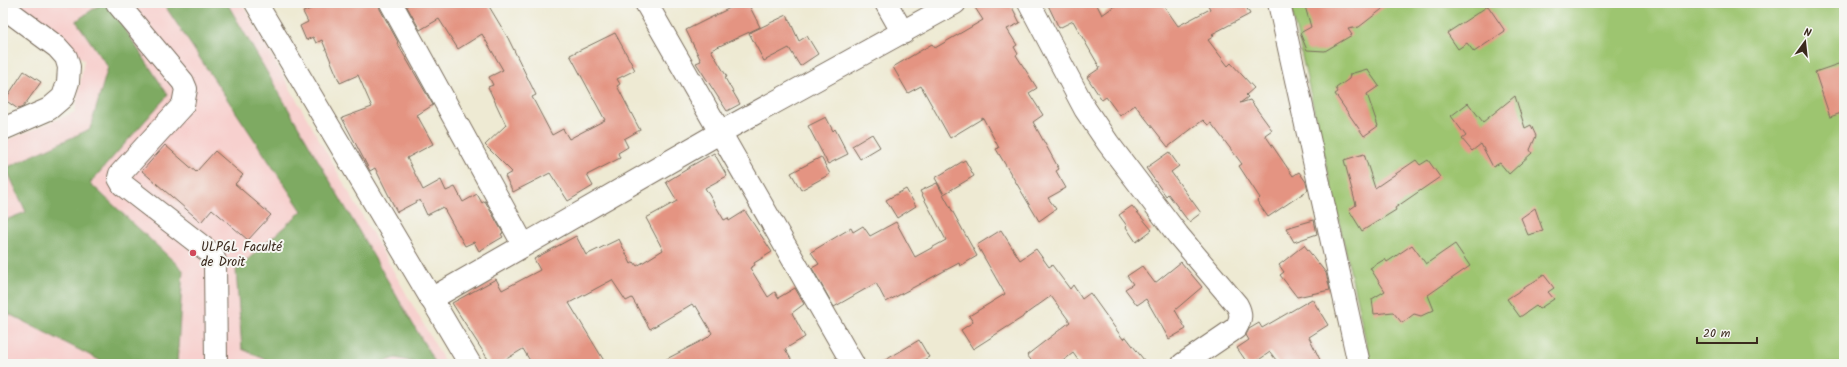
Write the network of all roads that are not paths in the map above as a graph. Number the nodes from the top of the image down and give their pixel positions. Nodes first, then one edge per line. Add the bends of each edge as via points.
1 (117, 3) edge
2 (256, 3) edge
3 (391, 3) edge
4 (646, 3) edge
5 (886, 3) edge
6 (955, 3) edge
7 (1030, 3) edge
8 (1279, 3) edge
9 (3, 7) edge
10 (903, 33) junction
11 (3, 130) edge
12 (721, 132) junction
13 (523, 244) junction
14 (431, 299) junction
15 (216, 364) edge
16 (470, 364) edge
17 (853, 364) edge
18 (1183, 364) edge
19 (1359, 364) edge

1 - 15 street via 183,82 186,89 183,105 119,178 122,185 212,254 215,261
2 - 14 street
3 - 13 street
4 - 12 street
5 - 10 street
6 - 10 street
7 - 18 street via 1089,114 1151,200 1241,312 1241,320 1236,328
8 - 19 street
9 - 11 street via 57,47 66,57 69,67 63,97 49,110
10 - 12 street
12 - 13 street
12 - 17 street
13 - 14 street
14 - 16 street

